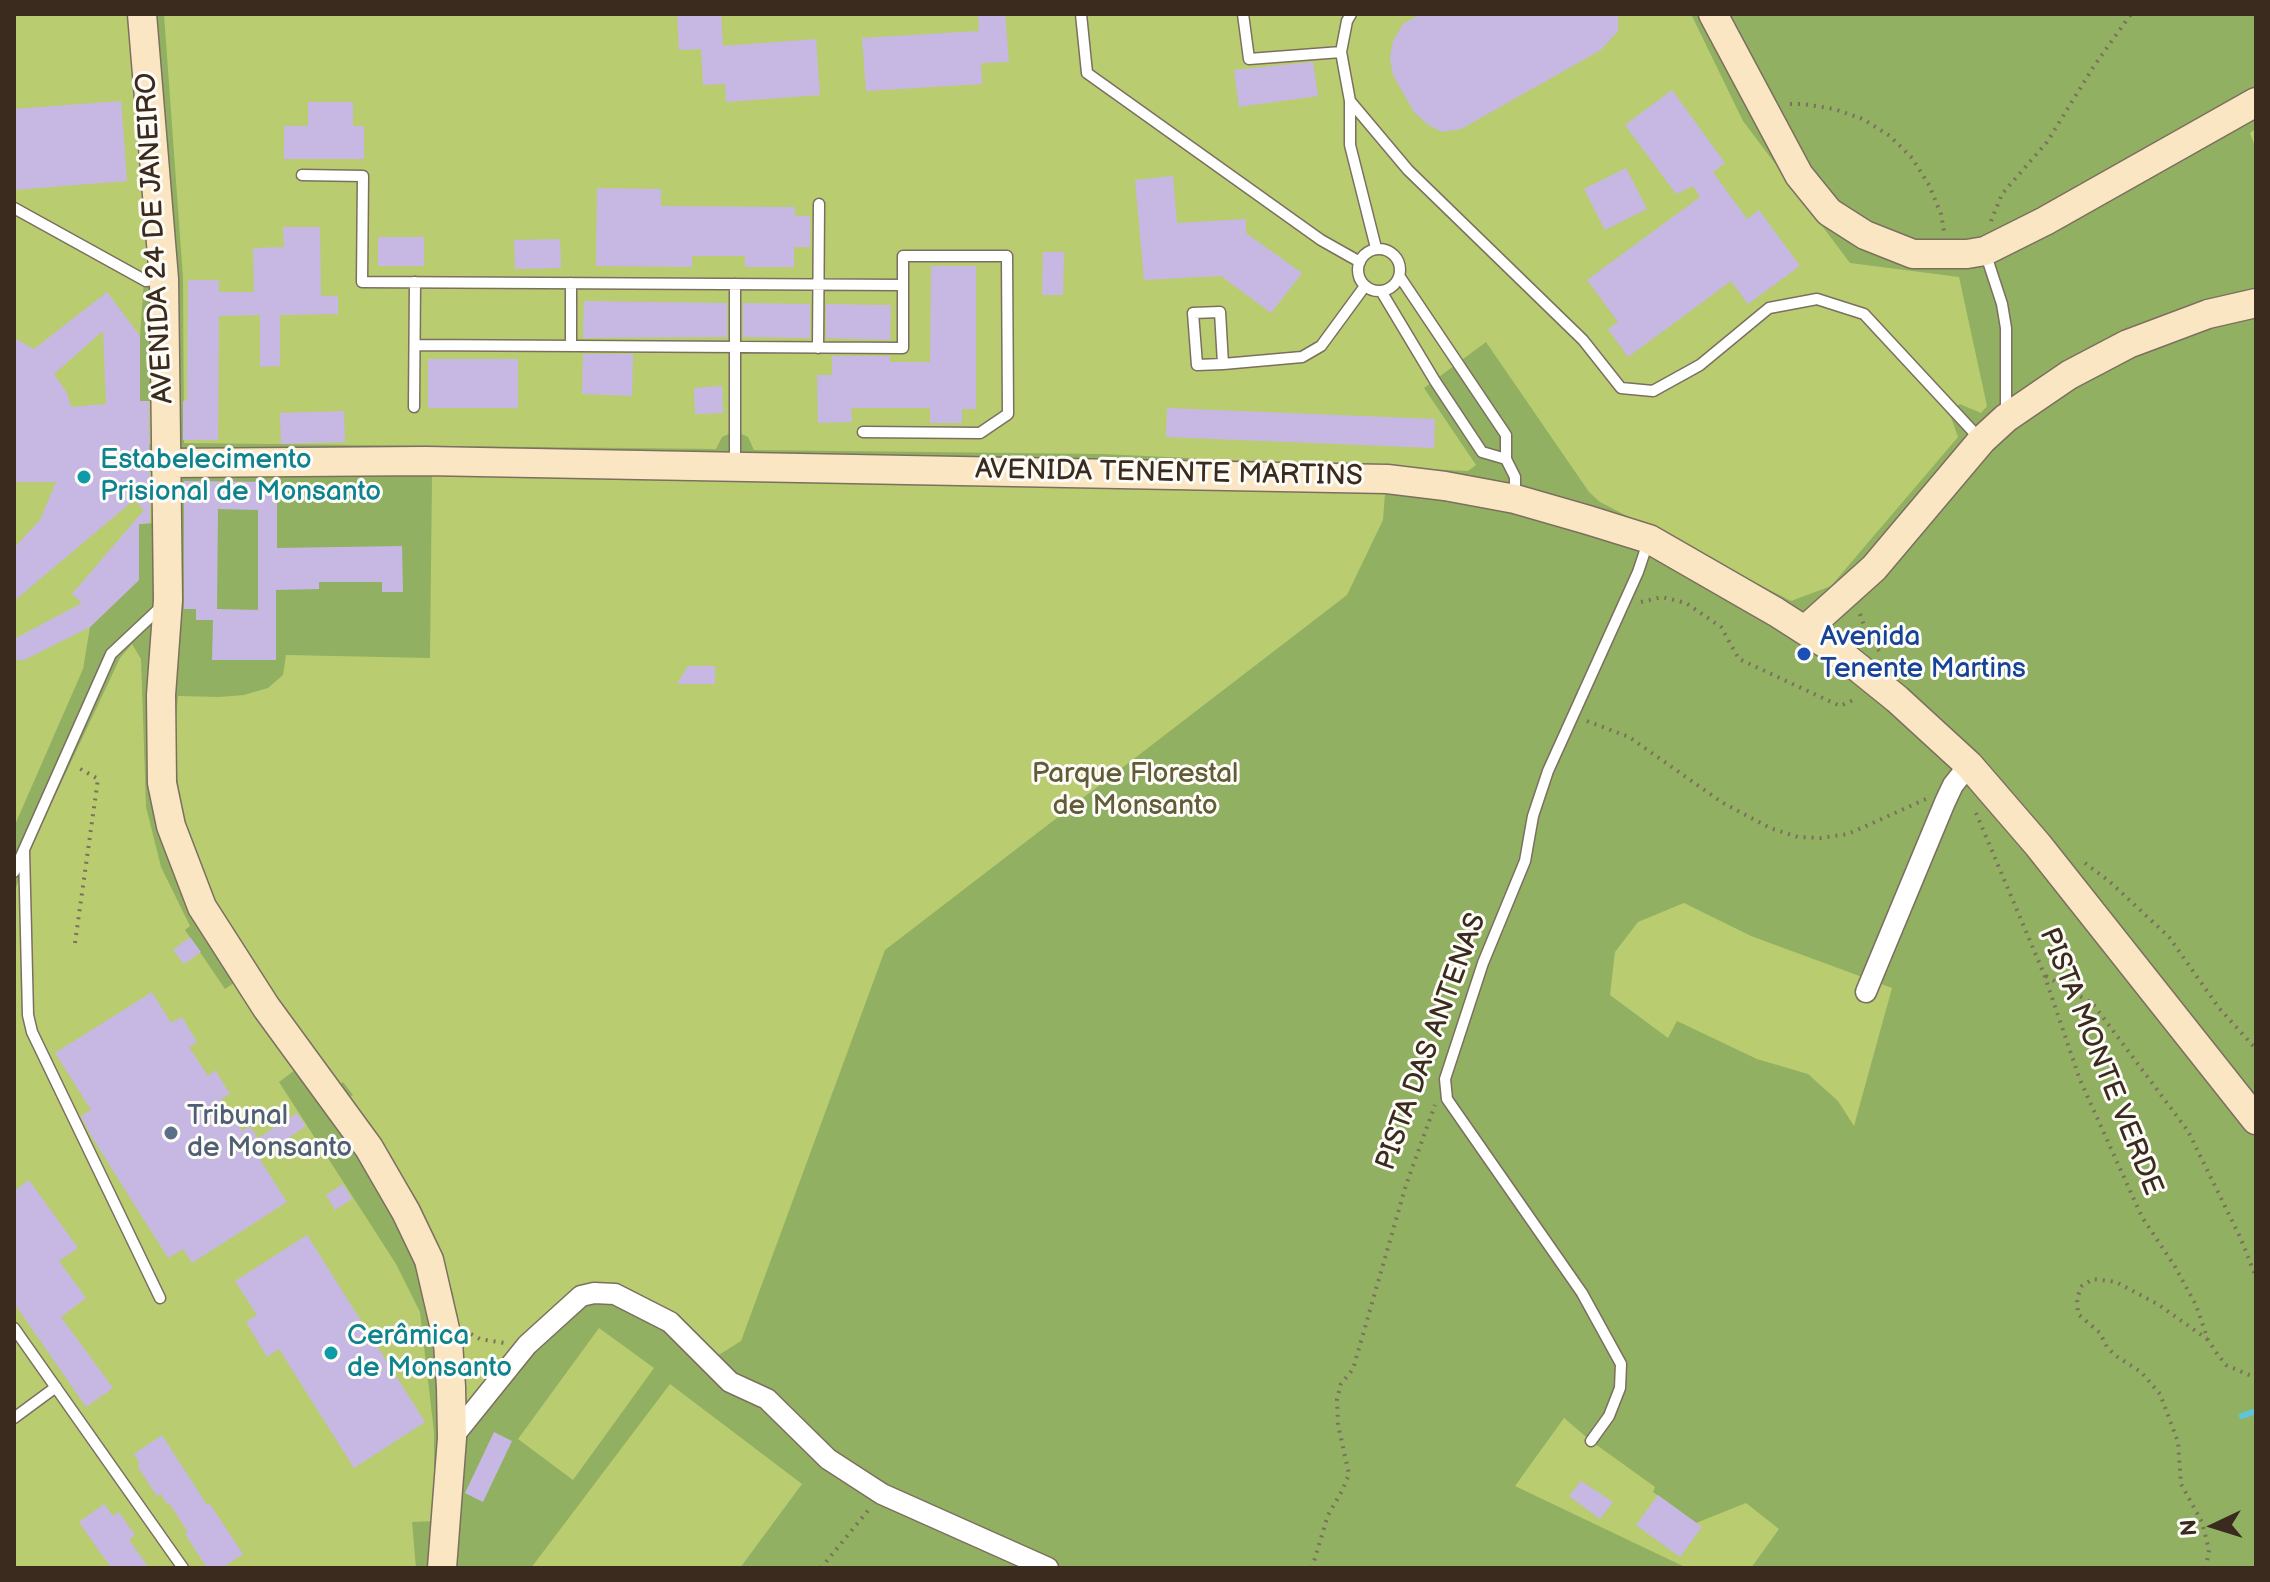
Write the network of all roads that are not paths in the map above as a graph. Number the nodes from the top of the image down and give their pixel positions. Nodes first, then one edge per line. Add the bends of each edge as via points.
1 (142, 14) edge
2 (1081, 14) edge
3 (1243, 14) edge
4 (1351, 14) edge
5 (1713, 14) edge
6 (1341, 52) junction
7 (1350, 101) junction
8 (2256, 102) edge
9 (302, 175) dead end
10 (819, 204) dead end
11 (14, 208) edge
12 (1986, 240) junction
13 (1376, 248) junction
14 (1360, 262) junction
15 (1400, 277) junction
16 (164, 279) junction
17 (415, 282) junction
18 (571, 283) junction
19 (735, 284) junction
20 (818, 285) junction
21 (903, 285) junction
22 (1365, 286) junction
23 (1381, 291) junction
24 (2256, 303) edge
25 (415, 345) junction
26 (571, 346) junction
27 (735, 347) junction
28 (818, 348) junction
29 (1223, 364) junction
30 (414, 407) dead end
31 (2008, 422) junction
32 (863, 432) dead end
33 (1982, 440) junction
34 (1506, 459) junction
35 (168, 463) junction
36 (735, 466) junction
37 (1515, 499) junction
38 (1649, 539) junction
39 (168, 600) junction
40 (1805, 630) junction
41 (1961, 775) junction
42 (24, 850) junction
43 (14, 872) edge
44 (1866, 992) dead end
45 (2256, 1120) edge
46 (160, 1298) dead end
47 (14, 1328) edge
48 (56, 1387) junction
49 (14, 1418) edge
50 (452, 1438) junction
51 (1591, 1441) dead end
52 (183, 1568) edge
53 (442, 1568) edge
54 (1048, 1568) edge

1 - 16 street, AVENIDA 24 DE JANEIRO
2 - 14 lane via 1087,73 1321,240
3 - 6 lane via 1249,59
4 - 6 lane
5 - 12 street via 1799,175 1829,212 1865,235 1913,254 1967,254
6 - 7 lane
7 - 13 lane via 1350,145
7 - 33 lane via 1408,170 1583,340 1621,388 1653,391 1700,365 1769,308 1817,299 1864,314
8 - 12 street via 2045,221
9 - 17 lane via 363,176 362,282
10 - 20 lane
11 - 16 lane via 146,281
12 - 31 lane via 2006,328
13 - 14 lane
13 - 15 lane via 1391,251 1400,262
14 - 22 lane
15 - 23 lane
15 - 34 lane via 1506,435
16 - 35 street, AVENIDA 24 DE JANEIRO
17 - 18 lane
17 - 25 lane
18 - 19 lane
18 - 26 lane
19 - 20 lane
19 - 27 lane
20 - 21 lane
20 - 28 lane
21 - 28 lane via 903,348
21 - 32 lane via 903,256 1007,256 1008,414 980,433
22 - 23 lane
22 - 29 lane via 1321,346 1302,357
23 - 34 lane via 1482,452
24 - 31 street via 2208,314 2128,344 2069,375
25 - 26 lane
25 - 30 lane
26 - 27 lane
27 - 28 lane
27 - 36 lane
29 - 29 lane via 1220,312 1193,313 1197,365
31 - 33 street
33 - 40 street via 1874,568
34 - 37 lane via 1515,477
35 - 36 street, AVENIDA TENENTE MARTINS
35 - 39 street, AVENIDA 24 DE JANEIRO
36 - 37 street, AVENIDA TENENTE MARTINS via 1387,479
37 - 38 street, AVENIDA TENENTE MARTINS
38 - 40 street, AVENIDA TENENTE MARTINS
38 - 51 lane, PISTA DAS ANTENAS via 1548,771 1525,861 1483,963 1445,1079 1447,1099 1582,1293 1621,1364 1620,1388
39 - 42 lane via 111,654
39 - 50 street, AVENIDA 24 DE JANEIRO via 162,783 180,854 202,907 266,1007 369,1148 429,1260 448,1342
40 - 41 street, AVENIDA TENENTE MARTINS via 1886,689
41 - 44 street
41 - 45 street, AVENIDA TENENTE MARTINS via 2109,932
42 - 43 lane
42 - 46 lane via 32,1032
47 - 48 lane
48 - 49 lane
48 - 52 lane
50 - 53 street, AVENIDA 24 DE JANEIRO
50 - 54 street via 527,1345 581,1296 620,1295 670,1322 730,1382 767,1399 828,1459 882,1494

